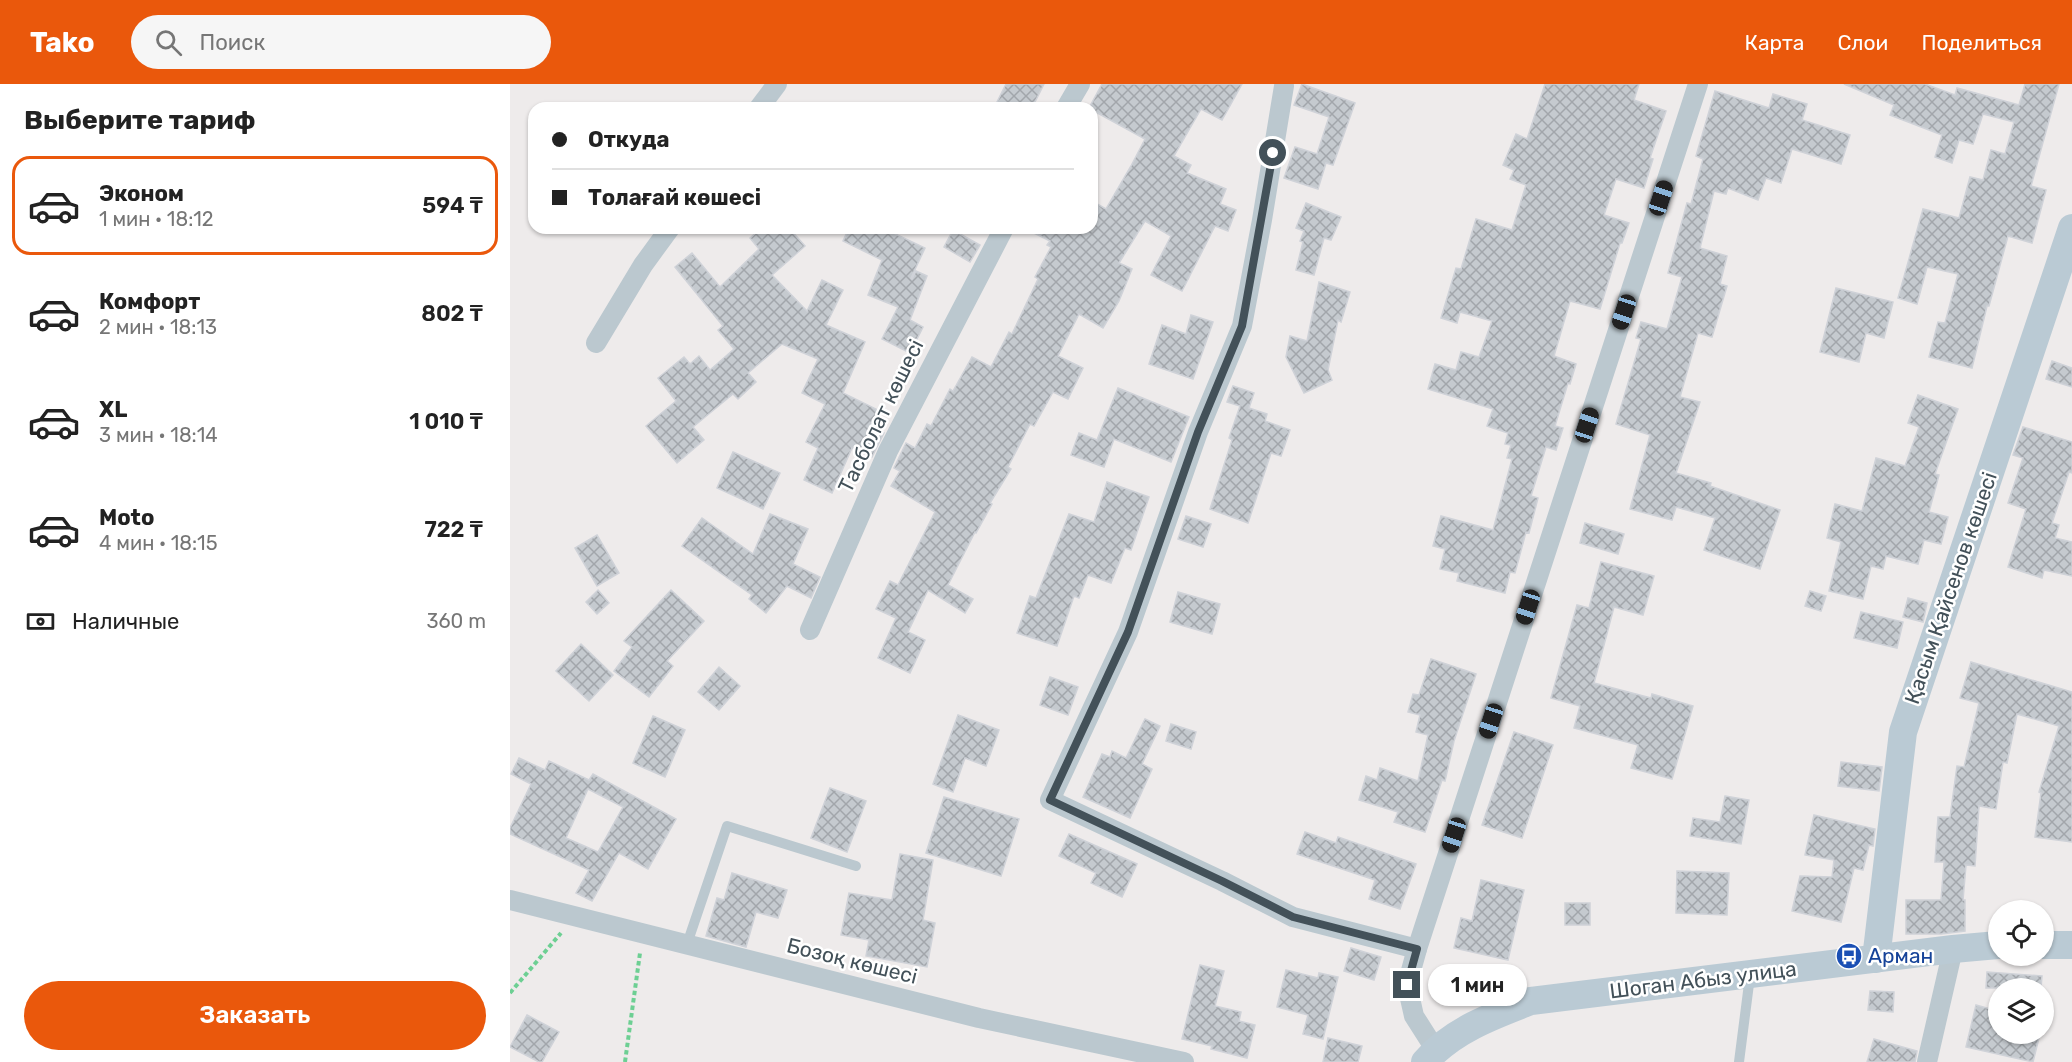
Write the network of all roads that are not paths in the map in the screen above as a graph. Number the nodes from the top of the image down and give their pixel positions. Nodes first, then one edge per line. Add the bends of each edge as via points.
1 (777, 84) edge
2 (1080, 84) edge
3 (1698, 84) edge
4 (1284, 86) dead end
5 (764, 102) edge
6 (1070, 102) edge
7 (2072, 228) edge
8 (666, 234) edge
9 (1001, 234) edge
10 (596, 343) dead end
11 (810, 630) dead end
12 (856, 867) dead end
13 (510, 900) edge
14 (687, 944) junction
15 (2054, 945) edge
16 (2072, 945) edge
17 (1988, 946) edge
18 (1417, 949) junction
19 (1953, 949) junction
20 (1876, 959) junction
21 (1750, 975) junction
22 (1430, 1056) edge
23 (1184, 1062) edge
24 (1739, 1062) edge
25 (1928, 1062) edge

1 - 5 street
2 - 6 street
3 - 18 street
4 - 18 street via 1242,326 1198,432 1128,632 1050,800 1293,917
7 - 20 street, Қасым Қайсенов көшесі via 1903,732
8 - 10 street
9 - 11 street, Тасболат көшесі via 888,451
12 - 14 lane via 727,826
13 - 14 street, Бозоқ көшесі
14 - 23 street, Бозоқ көшесі via 979,1017
15 - 16 street
17 - 19 street, Шоган Абыз улица
18 - 22 street via 1407,985
19 - 20 street, Шоган Абыз улица
19 - 25 street
20 - 21 street, Шоган Абыз улица
21 - 22 street, Шоган Абыз улица via 1531,1000 1486,1018
21 - 24 lane

